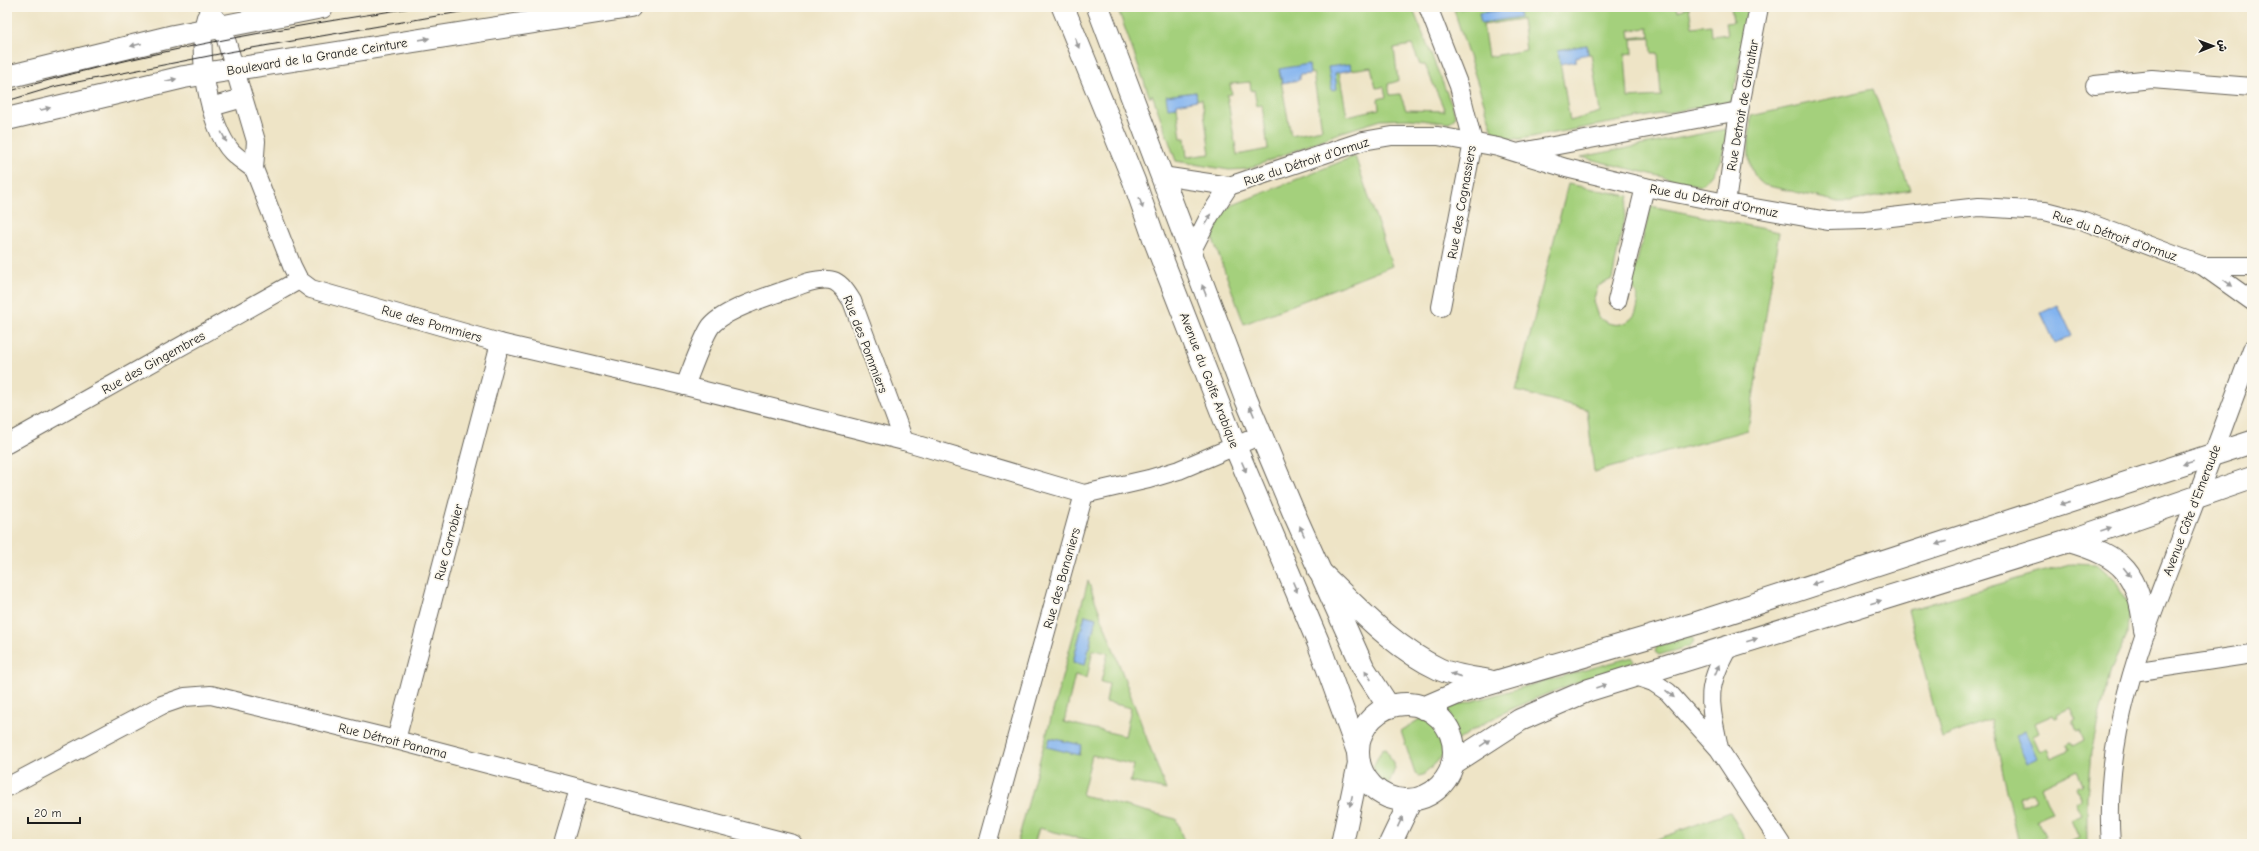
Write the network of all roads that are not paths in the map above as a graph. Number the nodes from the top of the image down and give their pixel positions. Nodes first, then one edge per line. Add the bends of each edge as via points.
1 (322, 7) edge
2 (630, 7) edge
3 (1063, 7) edge
4 (1098, 7) edge
5 (1428, 7) edge
6 (1759, 7) edge
7 (208, 8) edge
8 (222, 26) junction
9 (202, 30) junction
10 (234, 69) junction
11 (205, 74) junction
12 (7, 76) edge
13 (2095, 85) dead end
14 (2252, 87) edge
15 (243, 98) junction
16 (210, 107) junction
17 (1739, 111) junction
18 (7, 119) edge
19 (1473, 142) junction
20 (1518, 152) junction
21 (254, 169) junction
22 (1162, 176) junction
23 (1134, 181) junction
24 (1229, 186) junction
25 (1645, 187) junction
26 (1726, 203) junction
27 (1190, 254) junction
28 (2203, 266) junction
29 (2252, 266) edge
30 (299, 280) junction
31 (1617, 301) dead end
32 (2252, 301) edge
33 (1441, 307) dead end
34 (500, 343) junction
35 (2252, 349) edge
36 (685, 386) junction
37 (1261, 435) junction
38 (904, 441) junction
39 (2252, 442) edge
40 (7, 444) edge
41 (1236, 446) junction
42 (2213, 455) junction
43 (2252, 478) edge
44 (1084, 494) junction
45 (2196, 497) junction
46 (2069, 541) junction
47 (1319, 571) junction
48 (2145, 630) junction
49 (1728, 648) junction
50 (2252, 654) edge
51 (2133, 672) junction
52 (1636, 676) junction
53 (1494, 682) junction
54 (1389, 707) junction
55 (1423, 708) junction
56 (396, 740) junction
57 (1719, 748) junction
58 (1358, 758) junction
59 (1452, 764) junction
60 (7, 787) edge
61 (579, 789) junction
62 (1411, 800) junction
63 (563, 844) edge
64 (793, 844) edge
65 (987, 844) edge
66 (1342, 844) edge
67 (1390, 844) edge
68 (1781, 844) edge
69 (2111, 844) edge

1 - 8 main road
10 -> 2 main road, Boulevard de la Grande Ceinture
3 -> 23 main road, Avenue du Golfe Arabique
4 - 22 main road, Avenue du Golfe Arabique
5 - 19 street, Rue des Cognassiers via 1461,91
6 - 17 street, Rue Detroit de Gibraltar
7 - 8 street
7 - 9 street
8 - 9 main road
8 - 10 street
9 - 11 street
9 -> 12 main road
10 - 11 main road, Boulevard de la Grande Ceinture
10 - 15 street
11 - 16 street
18 -> 11 main road, Boulevard de la Grande Ceinture via 81,100
13 - 14 street via 2152,79
15 - 16 street
15 - 21 street via 256,141
16 -> 21 street via 231,152
17 - 20 street
17 - 26 street, Rue Detroit de Gibraltar
19 - 20 street, Rue du Détroit d'Ormuz
19 - 24 street, Rue du Détroit d'Ormuz via 1438,136 1392,136 1375,139 1345,146
19 - 33 street, Rue des Cognassiers
20 - 25 street, Rue du Détroit d'Ormuz via 1566,168
21 - 30 street
22 - 23 main road
22 - 24 street, Rue du Détroit d'Ormuz
22 - 27 main road, Avenue du Golfe Arabique
23 -> 41 main road, Avenue du Golfe Arabique
27 -> 24 street, Rue du Détroit d'Ormuz via 1210,215
25 - 26 street, Rue du Détroit d'Ormuz
25 - 31 street
26 - 28 street, Rue du Détroit d'Ormuz via 1828,221 1865,220 1979,207 2045,211 2084,221
37 -> 27 main road, Avenue du Golfe Arabique
28 - 29 street, Rue du Détroit d'Ormuz
28 -> 32 street, Rue du Détroit d'Ormuz
30 - 34 street, Rue des Pommiers via 311,289
30 - 40 street, Rue des Gingembres
34 - 36 street, Rue des Pommiers
34 - 56 street, Rue Carrobier
35 - 42 street, Avenue Côte d'Emeraude
36 - 38 street, Rue des Pommiers
36 - 38 street, Rue des Pommiers via 710,327 720,318 809,282 834,280 844,287 852,300
37 - 41 street
47 -> 37 main road, Avenue du Golfe Arabique
38 - 44 street, Rue des Pommiers
39 - 42 main road
41 - 44 street via 1164,475
41 -> 58 main road, Avenue du Golfe Arabique via 1318,642
42 - 45 street, Avenue Côte d'Emeraude
42 -> 53 main road via 1697,623
43 - 45 main road
44 - 65 street, Rue des Bananiers
46 -> 45 main road
45 - 48 street, Avenue Côte d'Emeraude
46 -> 48 main road via 2106,554 2123,567 2137,588
49 -> 46 main road
53 -> 47 main road via 1440,670 1416,657 1382,631
54 -> 47 main road, Avenue du Golfe Arabique via 1363,667
48 - 51 street, Avenue Côte d'Emeraude
49 - 52 main road
57 -> 49 street via 1710,690
50 - 51 street
51 - 69 street, Avenue Côte d'Emeraude via 2111,763
52 -> 57 street via 1653,682 1668,692
59 -> 52 main road via 1520,720 1554,704 1623,678
53 - 55 main road via 1458,693
54 - 55 main road via 1412,705
54 - 58 main road via 1370,720 1359,740
55 - 59 main road via 1442,721 1448,730 1453,747
56 - 60 street, Rue Détroit Panama via 211,695 185,697 162,704
56 - 61 street, Rue Détroit Panama
57 - 68 street
58 - 62 main road via 1369,784 1388,797
58 -> 66 main road
59 - 62 main road via 1448,775 1432,792
61 - 63 street
61 - 64 street, Rue Détroit Panama
67 -> 62 main road

